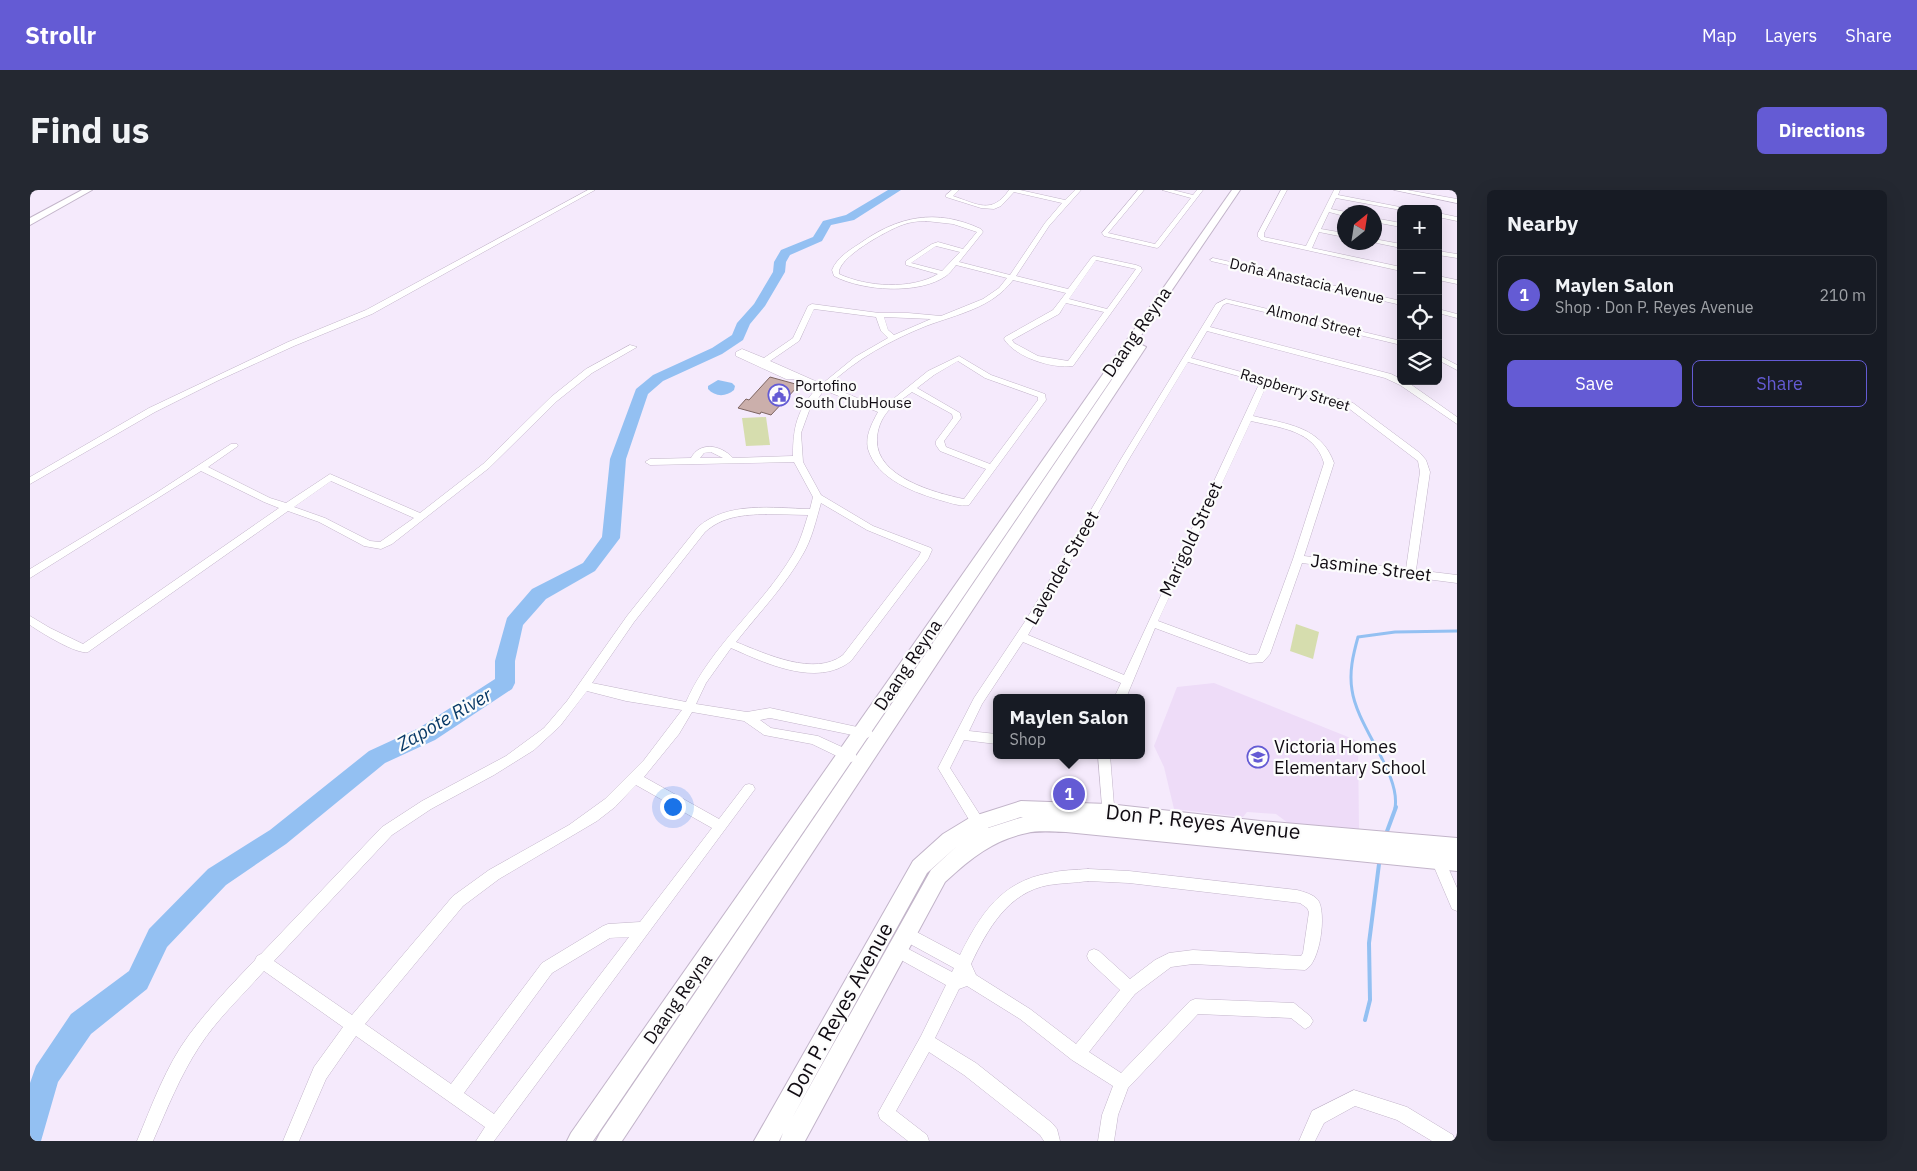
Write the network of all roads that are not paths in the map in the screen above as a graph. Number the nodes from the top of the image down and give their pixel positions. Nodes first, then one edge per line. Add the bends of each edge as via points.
1 (78, 190) edge
2 (88, 190) edge
3 (592, 190) edge
4 (956, 190) edge
5 (1012, 190) edge
6 (1078, 190) edge
7 (1141, 190) edge
8 (1165, 190) edge
9 (1200, 190) edge
10 (1236, 190) edge
11 (1245, 190) edge
12 (1284, 190) edge
13 (1398, 190) edge
14 (1336, 193) edge
15 (939, 196) dead end
16 (948, 196) junction
17 (1195, 196) junction
18 (1457, 201) edge
19 (1066, 202) junction
20 (1397, 207) edge
21 (1327, 210) junction
22 (1337, 212) edge
23 (1442, 216) edge
24 (30, 217) edge
25 (1457, 219) edge
26 (1382, 221) edge
27 (30, 222) edge
28 (1397, 224) edge
29 (1318, 230) junction
30 (1337, 234) edge
31 (1382, 242) edge
32 (1397, 245) edge
33 (1308, 249) junction
34 (964, 251) junction
35 (1442, 254) edge
36 (1457, 256) edge
37 (1194, 257) junction
38 (1213, 260) dead end
39 (955, 263) junction
40 (1397, 268) edge
41 (945, 274) junction
42 (1012, 277) junction
43 (1442, 279) edge
44 (1457, 282) edge
45 (1070, 292) junction
46 (1065, 300) junction
47 (1226, 301) joint
48 (1397, 302) edge
49 (1108, 311) junction
50 (1442, 312) edge
51 (879, 315) junction
52 (1457, 316) edge
53 (942, 318) junction
54 (1206, 328) junction
55 (894, 339) junction
56 (1397, 342) edge
57 (633, 348) dead end
58 (1187, 359) junction
59 (1442, 359) edge
60 (766, 361) junction
61 (1457, 368) edge
62 (797, 376) junction
63 (1264, 381) junction
64 (823, 386) junction
65 (911, 388) junction
66 (1457, 408) edge
67 (1444, 410) junction
68 (884, 412) junction
69 (1249, 418) junction
70 (1457, 420) edge
71 (234, 446) dead end
72 (797, 459) junction
73 (650, 462) dead end
74 (990, 467) junction
75 (202, 468) junction
76 (30, 481) edge
77 (818, 497) junction
78 (288, 507) junction
79 (814, 512) junction
80 (421, 517) junction
81 (1298, 559) junction
82 (1410, 573) junction
83 (30, 574) edge
84 (1457, 579) edge
85 (30, 620) edge
86 (1152, 623) junction
87 (1021, 637) junction
88 (729, 643) junction
89 (1128, 681) junction
90 (584, 686) junction
91 (1122, 694) edge
92 (690, 706) junction
93 (747, 717) junction
94 (797, 718) junction
95 (839, 726) junction
96 (871, 734) junction
97 (791, 736) junction
98 (961, 736) junction
99 (993, 739) edge
100 (828, 745) junction
101 (854, 759) junction
102 (1104, 759) edge
103 (635, 778) junction
104 (749, 789) dead end
105 (1109, 819) junction
106 (721, 826) junction
107 (983, 830) junction
108 (1457, 847) edge
109 (1442, 856) edge
110 (1457, 904) edge
111 (644, 929) junction
112 (901, 942) junction
113 (1094, 956) dead end
114 (262, 961) junction
115 (964, 965) junction
116 (872, 974) junction
117 (963, 981) junction
118 (1130, 989) junction
119 (1305, 1021) dead end
120 (354, 1025) junction
121 (926, 1041) junction
122 (1077, 1055) junction
123 (1122, 1083) junction
124 (453, 1094) junction
125 (496, 1125) junction
126 (795, 1140) edge
127 (145, 1141) edge
128 (291, 1141) edge
129 (484, 1141) edge
130 (580, 1141) edge
131 (608, 1141) edge
132 (766, 1141) edge
133 (921, 1141) edge
134 (1052, 1141) edge
135 (1106, 1141) edge
136 (1307, 1141) edge
137 (1447, 1141) edge

1 - 24 main road
2 - 27 main road
3 - 76 street via 369,312 291,344 152,410
4 - 16 street
5 - 16 street via 994,208
5 - 19 street
6 - 19 street
7 - 17 street via 1105,232 1106,235 1157,246
8 - 17 street
9 - 17 street
10 - 37 main road, Daang Reyna
11 - 37 main road, Daang Reyna
12 - 33 street via 1260,237
13 - 18 street
14 - 20 street
14 - 21 street
15 - 16 street
19 - 42 street
21 - 22 street
21 - 29 street
23 - 25 street
26 - 28 street
29 - 30 street
29 - 33 street
31 - 32 street
33 - 40 street
34 - 39 street
34 - 41 street via 938,244 905,265
34 - 41 street via 980,230 914,216 868,240 835,267 836,275 852,282 885,286 932,280
35 - 36 street
37 - 96 main road, Daang Reyna
38 - 48 street, Doña Anastacia Avenue
39 - 41 street
39 - 42 street
42 - 45 street
42 - 53 street via 992,297
43 - 44 street
45 - 46 street
45 - 49 street via 1094,258 1139,268
46 - 49 street
46 - 49 street via 1045,320 1011,336 1009,343 1022,353 1070,364
47 - 54 street, Lavender Street via 1220,304
47 - 56 street, Almond Street
50 - 52 street
51 - 53 street
51 - 55 street via 885,331
51 - 60 street via 812,306 796,339
53 - 55 street
54 - 58 street, Lavender Street
54 - 67 street via 1388,376
55 - 64 street via 852,363
57 - 80 street via 589,371 554,399 486,466
58 - 63 street, Raspberry Street
58 - 87 street, Lavender Street
59 - 61 street
60 - 62 street
60 - 62 street via 742,350 739,354 789,377
62 - 64 street
63 - 69 street, Marigold Street
63 - 82 street, Raspberry Street via 1350,405 1422,460 1425,472
64 - 68 street
64 - 72 street via 798,423
65 - 68 street
65 - 74 street via 956,413 957,418 940,440 943,449
65 - 74 street via 959,358 969,368 990,379 1042,396
66 - 67 street
67 - 70 street
68 - 74 street via 873,428 874,451 879,463 906,485 942,499 966,503
69 - 81 street via 1304,433 1316,439 1328,454 1329,463
69 - 86 street, Marigold Street
71 - 75 street
72 - 73 street
72 - 77 street
75 - 78 street
75 - 83 street
77 - 79 street
77 - 88 street via 870,528 927,550 924,557 847,658 836,666 809,668 776,662
78 - 80 street via 368,544 380,546
78 - 80 street via 330,477
78 - 85 street via 84,648
79 - 88 street via 799,552 788,570
79 - 90 street via 731,514 711,522 634,614
81 - 82 street, Jasmine Street
81 - 86 street, Jasmine Street via 1264,654 1259,659 1249,659
82 - 84 street, Jasmine Street
86 - 89 street, Marigold Street
87 - 89 street
87 - 98 street, Lavender Street via 978,701
88 - 92 street via 702,680
89 - 91 street, Marigold Street
90 - 92 street
90 - 114 street via 560,719 526,749 406,816 387,831
92 - 93 street
92 - 103 street via 681,722
93 - 94 street via 770,714
93 - 97 street via 768,732
94 - 95 street
94 - 97 street
95 - 96 street
95 - 100 street
96 - 101 main road, Daang Reyna
97 - 100 street
98 - 99 street
98 - 107 street, Lavender Street via 944,768
100 - 101 street
101 - 130 main road, Daang Reyna
101 - 131 main road, Daang Reyna
102 - 105 street
103 - 106 street
103 - 120 street via 586,821 474,886
104 - 106 street
105 - 107 main road, Don P. Reyes Avenue via 1021,809
105 - 109 main road, Don P. Reyes Avenue via 1260,829
106 - 111 street
107 - 112 main road, Don P. Reyes Avenue via 938,876
107 - 116 main road, Don P. Reyes Avenue via 950,840 920,867
108 - 109 main road, Don P. Reyes Avenue
109 - 110 street
111 - 124 street via 608,930 547,968
111 - 125 street
112 - 115 street
112 - 116 main road, Don P. Reyes Avenue
112 - 117 street
113 - 118 street
114 - 120 street
114 - 127 street via 194,1041 176,1071
115 - 117 street
115 - 118 street via 981,928 995,910 1012,895 1048,879 1088,875 1129,877 1297,896 1315,906 1310,955 1305,963 1180,958 1160,964
116 - 126 main road, Don P. Reyes Avenue
116 - 132 main road, Don P. Reyes Avenue
117 - 121 street
117 - 122 street via 1025,1014
118 - 122 street
119 - 123 street via 1294,1011 1195,1006
120 - 124 street
120 - 128 street via 320,1073
121 - 133 street via 886,1113
121 - 134 street via 970,1069 1038,1123 1051,1135
122 - 123 street
123 - 135 street via 1110,1115
124 - 125 street
125 - 129 street
136 - 137 street via 1318,1117 1354,1098 1402,1113

